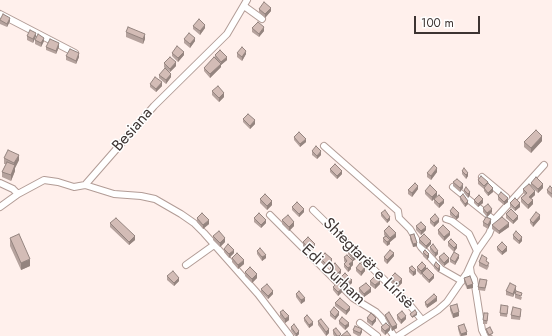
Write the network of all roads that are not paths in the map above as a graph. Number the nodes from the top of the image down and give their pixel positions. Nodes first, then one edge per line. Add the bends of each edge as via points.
1 (245, 3) edge
2 (0, 14) edge
3 (262, 19) dead end
4 (75, 53) edge
5 (324, 146) dead end
6 (544, 165) dead end
7 (482, 177) edge
8 (0, 183) edge
9 (85, 185) junction
10 (453, 187) dead end
11 (18, 194) junction
12 (510, 201) junction
13 (0, 207) edge
14 (313, 210) dead end
15 (270, 215) dead end
16 (446, 220) dead end
17 (494, 220) junction
18 (214, 245) junction
19 (478, 251) junction
20 (186, 265) dead end
21 (470, 267) junction
22 (462, 282) junction
23 (422, 320) junction
24 (360, 323) dead end
25 (290, 336) edge
26 (378, 336) edge
27 (394, 336) edge
28 (398, 336) edge
29 (485, 336) edge

1 - 3 street, Besiana
1 - 9 street, Besiana via 227,34 149,111
2 - 4 street
5 - 22 street via 398,211 399,218 416,236 421,247 441,269
6 - 12 street
7 - 12 street
8 - 11 street
9 - 11 street via 74,187 44,180
9 - 18 street via 114,194 155,200 194,224
10 - 17 street
11 - 13 street
12 - 17 street
14 - 23 street, Shtegtarët e Lirisë via 410,304
15 - 27 street, Edi Durham via 354,298 376,312
16 - 19 street via 452,221 469,234
17 - 19 street
18 - 20 street
18 - 25 street via 269,307
19 - 21 street
21 - 22 street
21 - 29 street
22 - 23 street via 447,302
23 - 28 street
24 - 26 street

